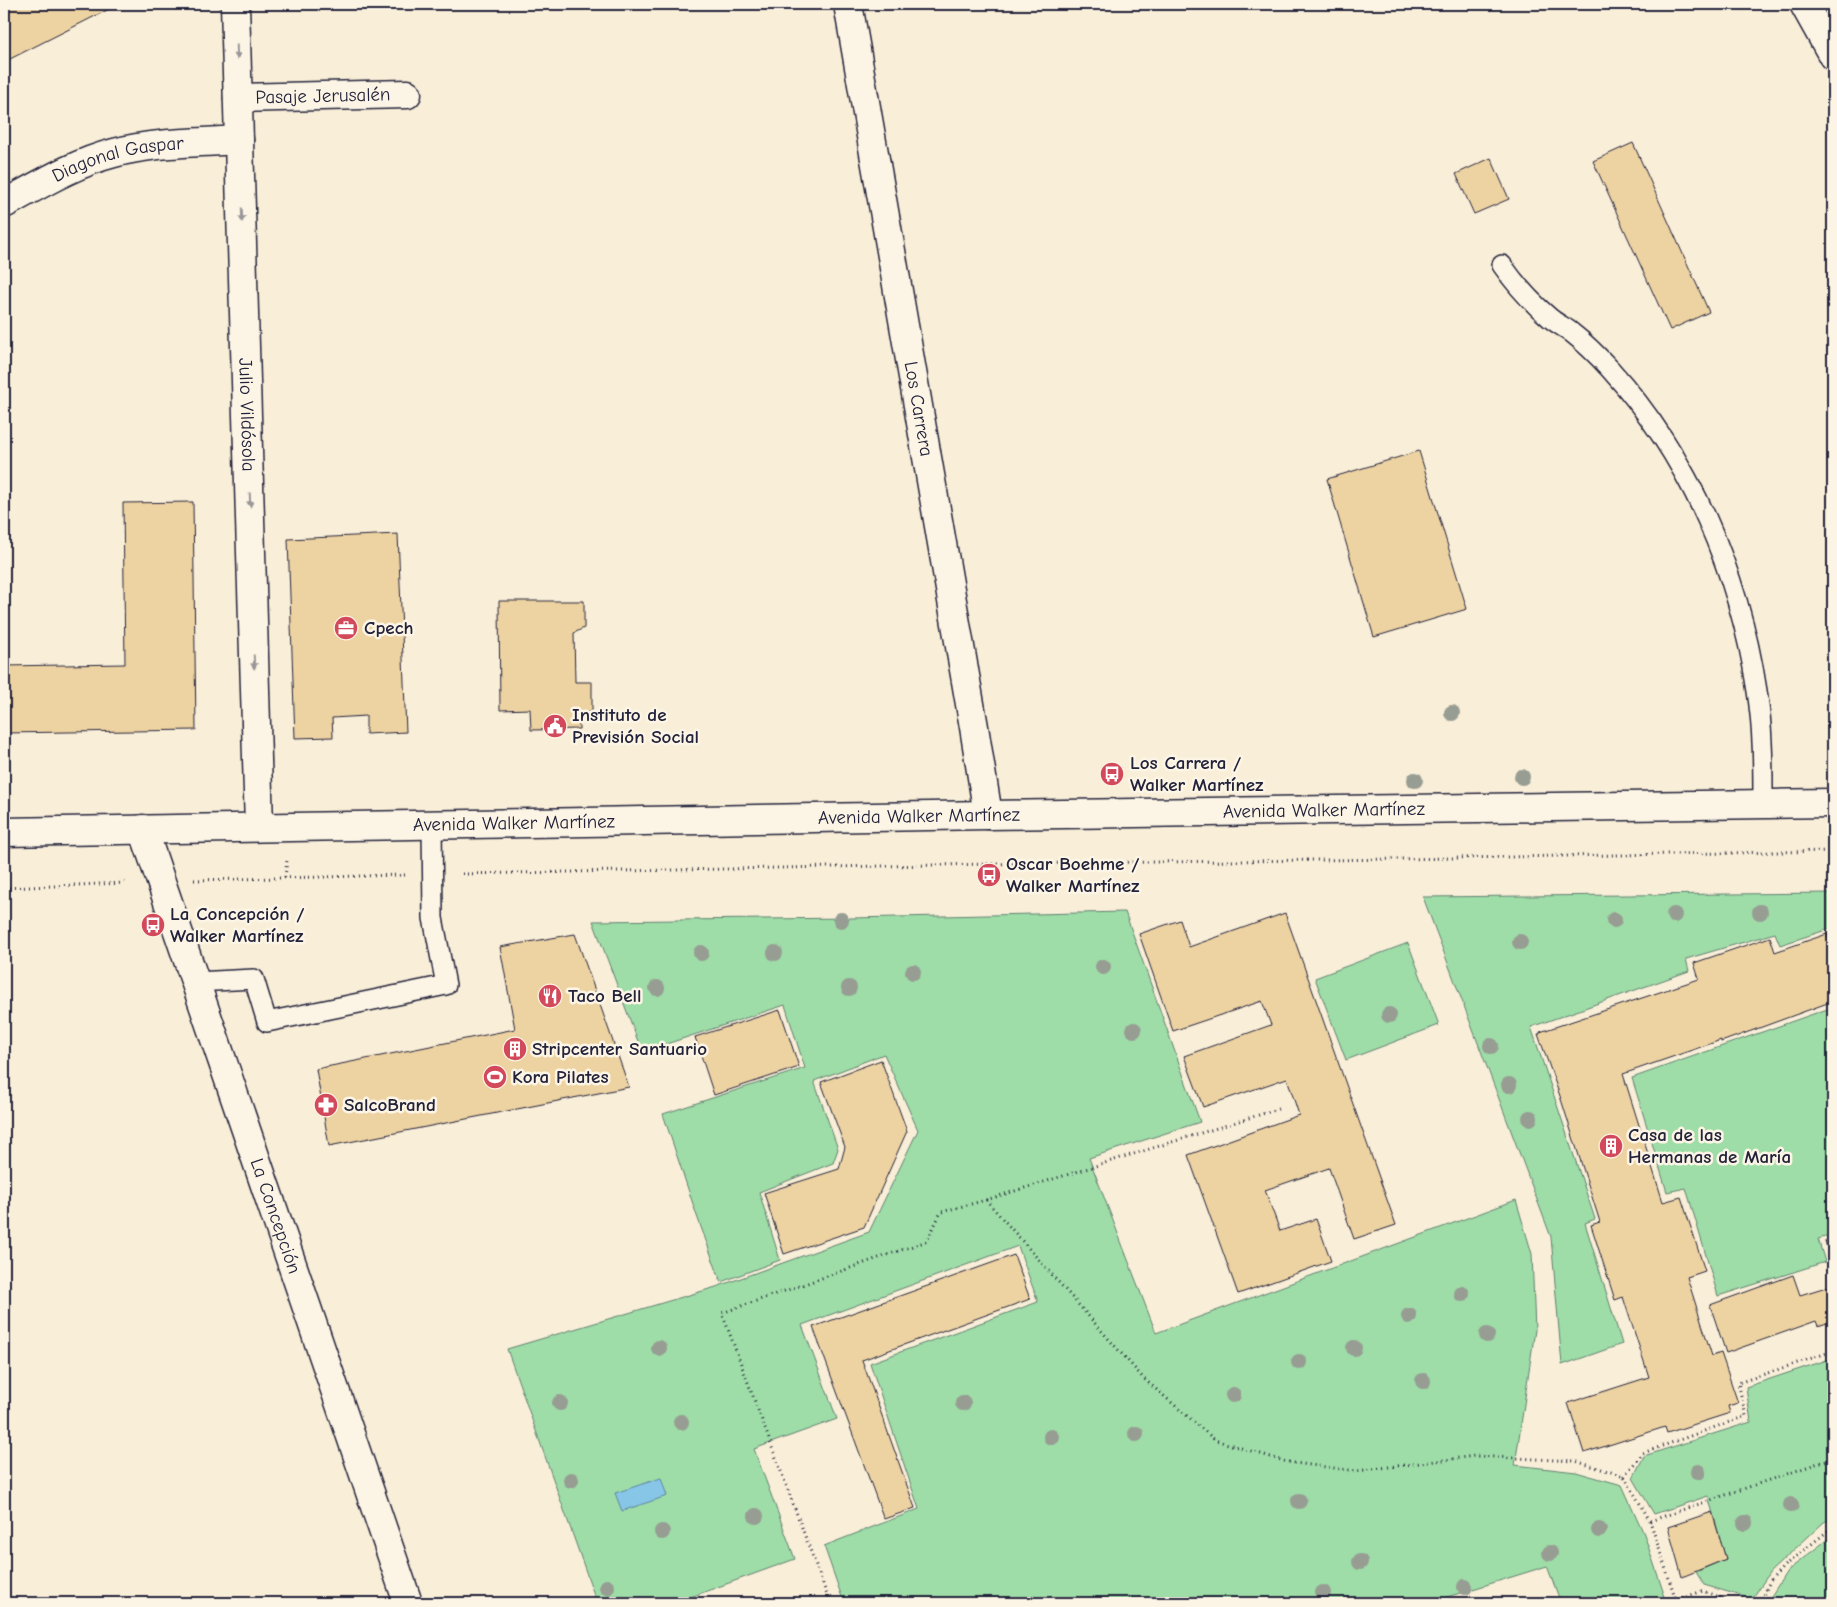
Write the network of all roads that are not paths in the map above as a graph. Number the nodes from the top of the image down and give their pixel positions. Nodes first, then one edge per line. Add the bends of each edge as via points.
1 (235, 4) edge
2 (848, 4) edge
3 (1804, 4) edge
4 (1833, 56) edge
5 (407, 94) dead end
6 (238, 98) junction
7 (240, 140) junction
8 (4, 204) edge
9 (1502, 265) dead end
10 (1833, 803) edge
11 (1763, 804) junction
12 (988, 815) junction
13 (432, 824) junction
14 (259, 828) junction
15 (143, 829) junction
16 (4, 832) edge
17 (195, 982) junction
18 (408, 1603) edge

1 -> 6 street, Julio Vildósola
2 - 12 street, Los Carrera
3 - 4 street
5 - 6 street, Pasaje Jerusalén
6 - 7 street, Julio Vildósola
7 - 8 street, Diagonal Gaspar via 140,147 114,153 85,162
7 -> 14 street, Julio Vildósola
9 - 11 lane via 1532,302 1609,368 1641,406 1695,494 1728,572 1747,637 1763,748
10 - 11 street, Avenida Walker Martínez
11 - 12 street, Avenida Walker Martínez
12 - 13 street, Avenida Walker Martínez
13 - 14 street, Avenida Walker Martínez
13 - 17 lane via 433,918 446,985 267,1022 254,978
14 - 15 street, Avenida Walker Martínez
15 - 16 street, Avenida Walker Martínez
15 - 17 street, La Concepción
17 - 18 street, La Concepción

